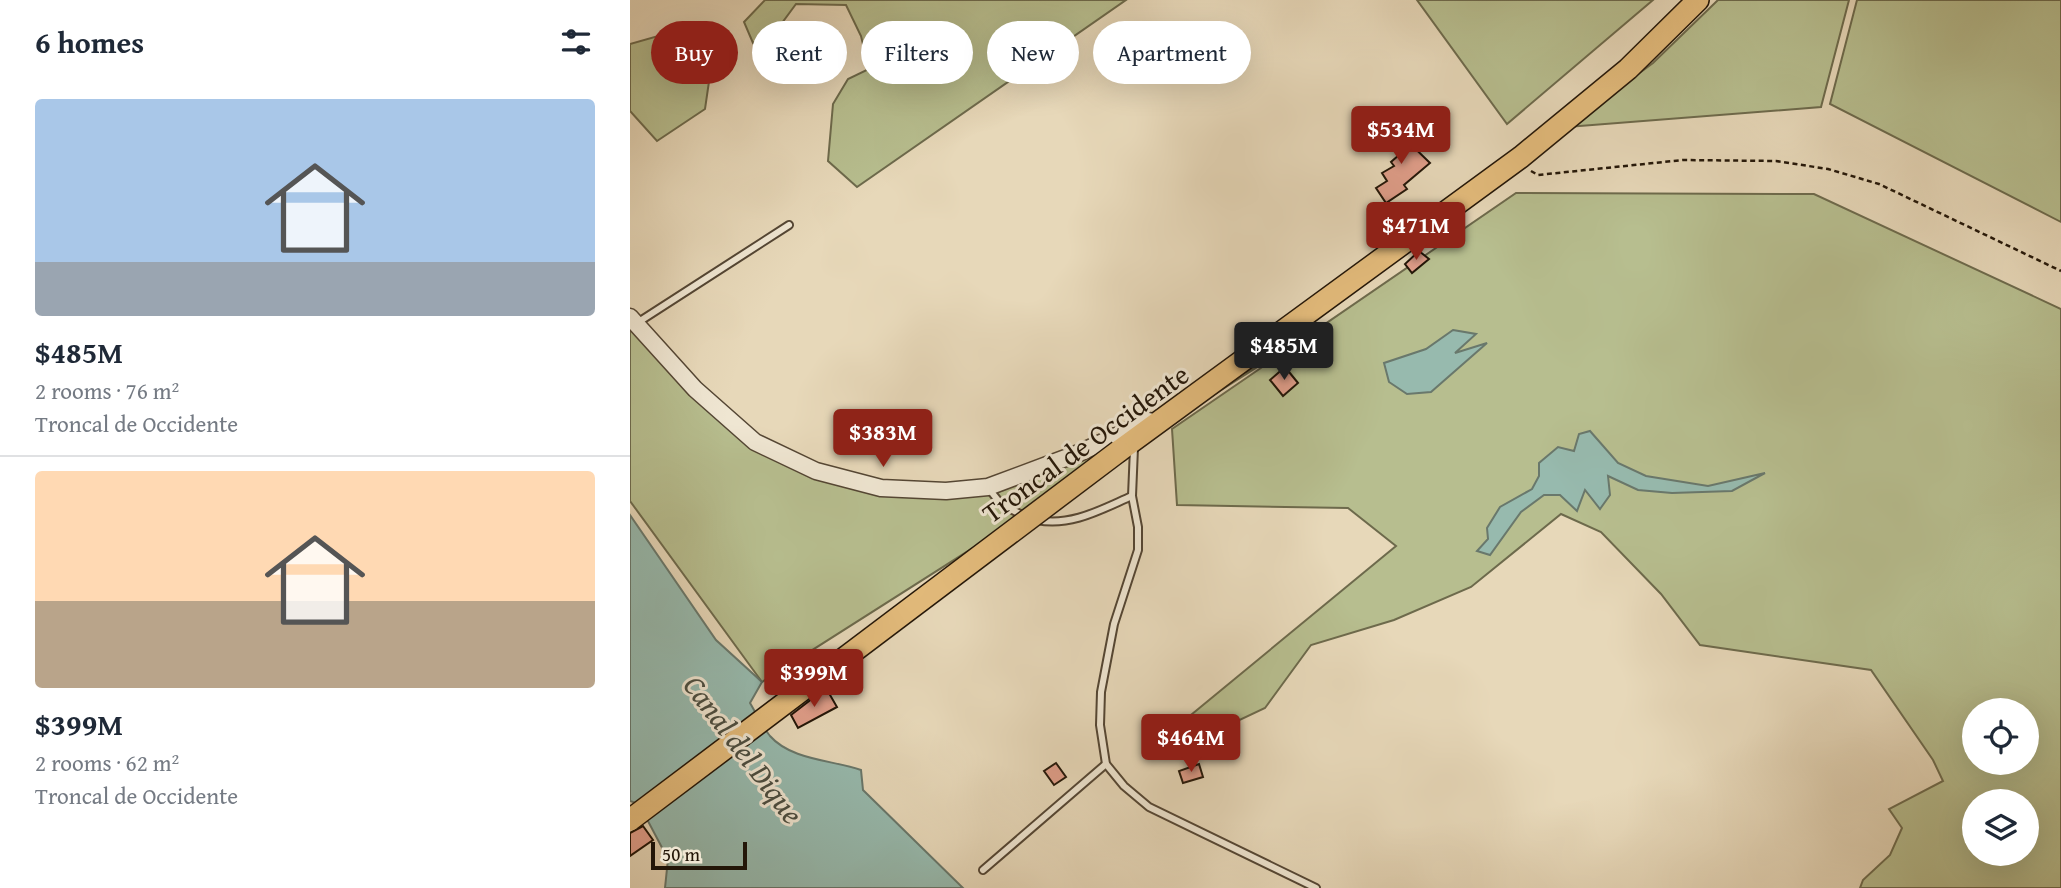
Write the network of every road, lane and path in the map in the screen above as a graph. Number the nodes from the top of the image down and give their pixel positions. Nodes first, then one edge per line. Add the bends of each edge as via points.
1 (1698, 0) edge
2 (1521, 157) junction
3 (789, 225) dead end
4 (2061, 271) edge
5 (633, 321) edge
6 (1158, 423) junction
7 (1126, 445) junction
8 (988, 487) junction
9 (1132, 496) junction
10 (1106, 764) junction
11 (630, 820) edge
12 (983, 870) dead end
13 (1316, 888) edge

1 - 2 highway, Troncal de Occidente via 1628,69
2 - 4 path via 1538,175 1683,160 1776,161 1828,169 1879,184
2 - 6 highway, Troncal de Occidente
3 - 5 lane
5 - 8 street via 724,417 785,458 881,488 946,491
6 - 7 highway, Troncal de Occidente
6 - 8 street via 1147,422
7 - 9 lane
7 - 11 highway, Troncal de Occidente, bridge
8 - 9 lane via 1008,509 1041,521 1076,519
9 - 10 lane via 1139,550 1114,624 1101,692
10 - 12 lane
10 - 13 lane via 1149,807

